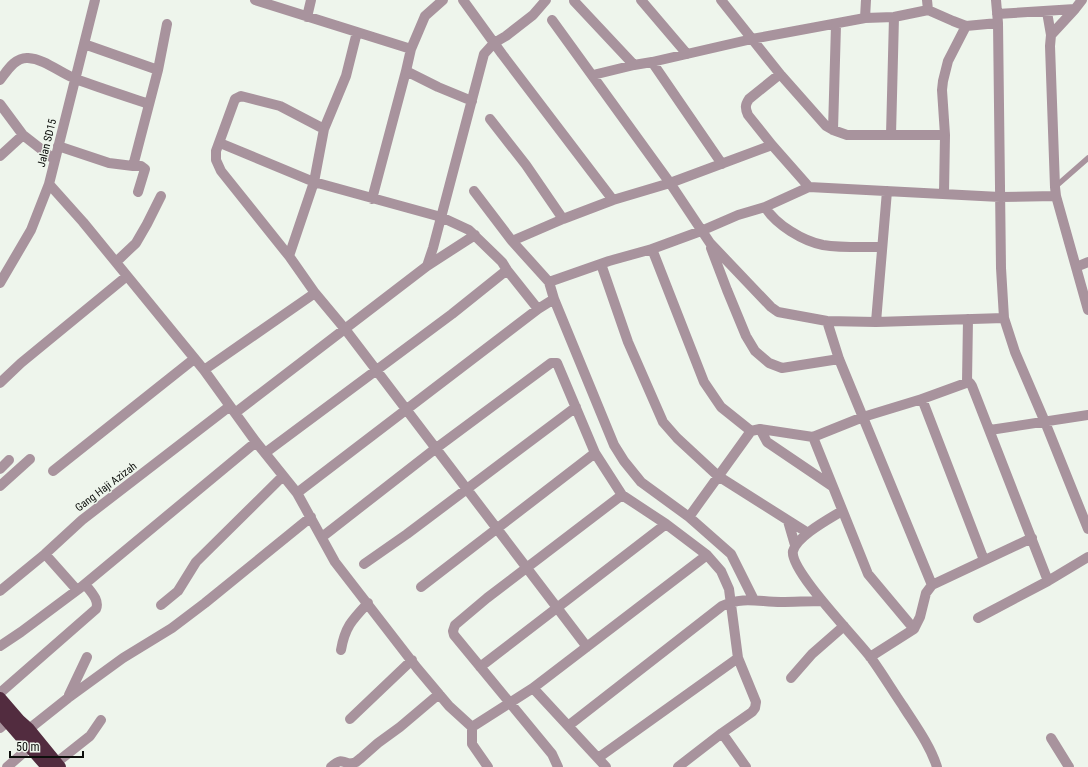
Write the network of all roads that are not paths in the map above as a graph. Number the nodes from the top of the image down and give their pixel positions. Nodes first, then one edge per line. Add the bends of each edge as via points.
1 (95, 0) edge
2 (255, 0) edge
3 (311, 0) edge
4 (443, 0) edge
5 (463, 0) edge
6 (546, 0) edge
7 (641, 0) edge
8 (721, 0) edge
9 (866, 0) edge
10 (996, 0) edge
11 (1082, 0) edge
12 (574, 1) dead end
13 (928, 5) edge
14 (1075, 9) junction
15 (1048, 12) junction
16 (307, 17) junction
17 (894, 17) junction
18 (865, 18) junction
19 (997, 19) junction
20 (552, 20) dead end
21 (167, 24) dead end
22 (836, 24) junction
23 (966, 26) junction
24 (357, 32) junction
25 (1051, 35) junction
26 (752, 39) junction
27 (84, 44) junction
28 (494, 44) junction
29 (411, 49) junction
30 (687, 54) junction
31 (652, 62) junction
32 (634, 65) junction
33 (158, 70) junction
34 (406, 70) junction
35 (780, 74) junction
36 (593, 75) junction
37 (75, 79) junction
38 (0, 80) edge
39 (472, 101) junction
40 (0, 104) edge
41 (149, 104) junction
42 (490, 119) dead end
43 (324, 129) junction
44 (833, 130) junction
45 (23, 135) junction
46 (891, 135) junction
47 (945, 135) junction
48 (220, 143) junction
49 (772, 145) junction
50 (58, 146) junction
51 (0, 156) edge
52 (1088, 158) edge
53 (55, 160) junction
54 (722, 164) junction
55 (133, 166) junction
56 (314, 182) junction
57 (670, 183) junction
58 (49, 184) junction
59 (809, 187) junction
60 (474, 191) dead end
61 (887, 191) junction
62 (138, 192) dead end
63 (1055, 192) junction
64 (944, 193) junction
65 (161, 196) dead end
66 (1000, 197) junction
67 (372, 199) junction
68 (613, 200) junction
69 (765, 207) junction
70 (441, 217) junction
71 (563, 219) junction
72 (701, 231) junction
73 (475, 235) junction
74 (512, 241) junction
75 (710, 243) junction
76 (882, 247) junction
77 (652, 249) junction
78 (289, 256) junction
79 (116, 262) junction
80 (1088, 262) edge
81 (600, 264) junction
82 (427, 266) junction
83 (1076, 267) junction
84 (507, 270) junction
85 (127, 276) junction
86 (549, 282) junction
87 (0, 283) edge
88 (315, 294) junction
89 (553, 300) junction
90 (540, 308) junction
91 (1088, 310) edge
92 (1004, 318) junction
93 (968, 319) junction
94 (827, 321) junction
95 (876, 322) junction
96 (345, 329) junction
97 (194, 359) junction
98 (839, 359) junction
99 (204, 370) junction
100 (376, 370) junction
101 (967, 382) junction
102 (0, 383) edge
103 (922, 399) junction
104 (576, 407) junction
105 (232, 410) junction
106 (406, 410) junction
107 (1088, 415) edge
108 (863, 417) junction
109 (1045, 422) junction
110 (755, 430) junction
111 (990, 430) junction
112 (813, 437) junction
113 (256, 442) junction
114 (435, 449) junction
115 (265, 453) junction
116 (595, 453) junction
117 (30, 459) dead end
118 (9, 460) dead end
119 (0, 469) edge
120 (53, 471) dead end
121 (283, 476) junction
122 (718, 476) junction
123 (0, 486) edge
124 (832, 486) junction
125 (467, 490) junction
126 (297, 493) junction
127 (622, 495) junction
128 (842, 511) junction
129 (689, 517) junction
130 (311, 518) junction
131 (788, 521) junction
132 (666, 524) junction
133 (496, 529) junction
134 (1088, 529) edge
135 (808, 533) junction
136 (322, 537) junction
137 (1032, 538) junction
138 (795, 545) junction
139 (45, 554) junction
140 (707, 555) junction
141 (1088, 557) edge
142 (984, 560) junction
143 (364, 564) dead end
144 (526, 568) junction
145 (1048, 581) junction
146 (932, 585) junction
147 (81, 587) junction
148 (421, 587) dead end
149 (0, 590) edge
150 (751, 600) junction
151 (734, 601) junction
152 (822, 601) junction
153 (368, 603) junction
154 (161, 605) dead end
155 (556, 608) junction
156 (978, 618) dead end
157 (844, 626) junction
158 (914, 628) junction
159 (0, 646) edge
160 (587, 647) junction
161 (341, 650) dead end
162 (87, 657) dead end
163 (870, 657) junction
164 (738, 658) junction
165 (412, 660) junction
166 (480, 667) junction
167 (791, 678) dead end
168 (533, 688) junction
169 (0, 693) edge
170 (439, 694) junction
171 (0, 698) edge
172 (68, 698) junction
173 (510, 703) junction
174 (350, 719) dead end
175 (101, 720) dead end
176 (2, 721) edge
177 (568, 726) junction
178 (472, 727) junction
179 (29, 729) junction
180 (722, 733) junction
181 (1051, 738) dead end
182 (30, 747) junction
183 (598, 758) junction
184 (55, 766) edge
185 (7, 767) edge
186 (331, 767) edge
187 (488, 767) edge
188 (558, 767) edge
189 (606, 767) edge
190 (678, 767) edge
191 (746, 767) edge
192 (937, 767) edge
193 (1069, 767) edge

1 - 27 street, Jalan SD15
2 - 16 street
3 - 16 street
4 - 29 street via 425,16
5 - 28 street
6 - 28 street via 520,26
7 - 30 street
8 - 26 street
9 - 18 street
10 - 19 street
11 - 14 street
12 - 32 street
13 - 17 street
13 - 23 street
14 - 15 street
14 - 25 street
15 - 19 street
15 - 25 street
16 - 24 street
17 - 18 street
17 - 46 street
18 - 22 street
19 - 23 street
19 - 66 street
20 - 36 street
21 - 33 street
22 - 26 street
22 - 44 street
23 - 47 street via 944,70 942,90
24 - 29 street
24 - 43 street via 346,76
25 - 63 street
26 - 30 street
26 - 35 street
27 - 33 street
27 - 37 street, Jalan SD15
28 - 39 street via 484,54
28 - 68 street
29 - 34 street
30 - 31 street
31 - 32 street
31 - 54 street
32 - 36 street
33 - 41 street
34 - 39 street
34 - 67 street
35 - 44 street via 826,126
35 - 49 street via 749,99 746,105 748,115
36 - 57 street
37 - 38 street via 40,60 28,58 16,62
37 - 41 street
37 - 50 street, Jalan SD15
39 - 70 street
40 - 45 street
41 - 55 street
42 - 71 street
43 - 48 street via 280,106 241,96 235,100
43 - 56 street
44 - 46 street via 847,135
45 - 51 street
45 - 53 street
46 - 47 street
47 - 64 street
48 - 56 street
48 - 78 street via 216,151 216,160 221,171
49 - 54 street
49 - 59 street
50 - 53 street, Jalan SD15
50 - 55 street via 109,163
52 - 63 lane
53 - 58 street, Jalan SD15
54 - 57 street
55 - 62 street via 145,169
56 - 67 street
56 - 78 street
57 - 68 street
57 - 72 street
58 - 79 street
58 - 87 street, Jalan SD15 via 31,230
59 - 61 street
59 - 69 street
60 - 74 street
61 - 64 street
61 - 76 street
63 - 66 street
63 - 83 street
64 - 66 street
65 - 79 street via 136,243
66 - 92 street
67 - 70 street
68 - 71 street
69 - 72 street
69 - 76 street via 786,228 811,241 823,245
70 - 73 street
70 - 82 street
71 - 74 street
72 - 75 street
72 - 77 street
73 - 82 street, Gang Haji Azizah
73 - 84 street
74 - 86 street
75 - 94 street via 778,312
75 - 98 street via 746,336 755,351 782,368
76 - 95 street
77 - 81 street
77 - 110 street via 704,382 721,407
78 - 88 street
79 - 85 street
80 - 83 street
81 - 86 street
81 - 122 street via 628,342 663,422
82 - 96 street, Gang Haji Azizah
83 - 91 street
84 - 90 street
84 - 100 street
85 - 97 street
85 - 102 street
86 - 89 street
88 - 96 street
88 - 99 street
89 - 90 street
89 - 129 street via 614,445 624,461 641,482
90 - 106 street
92 - 93 street
92 - 109 street via 1015,352
93 - 95 street
93 - 101 street
94 - 95 street
94 - 98 street
96 - 100 street
96 - 105 street, Gang Haji Azizah
97 - 99 street
97 - 120 street
98 - 108 street
99 - 105 street
100 - 106 street
100 - 115 street
101 - 103 street
101 - 111 street via 972,386
103 - 108 street
103 - 142 street
104 - 114 street via 559,364 553,362
104 - 116 street
104 - 125 street
105 - 113 street
105 - 139 street, Gang Haji Azizah via 82,520
106 - 114 street
106 - 126 street
107 - 109 street
108 - 112 street
108 - 146 street
109 - 111 street
109 - 134 street
110 - 112 street
110 - 122 street
110 - 124 street via 767,442
111 - 137 street
112 - 124 street
113 - 115 street
113 - 147 street
114 - 125 street
114 - 136 street
115 - 121 street
116 - 127 street
116 - 133 street
117 - 123 street
118 - 119 street
121 - 126 street
121 - 154 street via 196,562 178,591
122 - 129 street
122 - 131 street
124 - 128 street
125 - 133 street
125 - 143 street
126 - 130 street
127 - 132 street
127 - 144 street
128 - 135 street
128 - 158 street via 870,577
129 - 150 street via 731,554
130 - 136 street
130 - 172 street via 205,604
131 - 135 street
131 - 138 street
132 - 140 street
132 - 155 street
133 - 144 street
133 - 148 street
135 - 138 street
136 - 153 street via 337,564
137 - 142 street
137 - 145 street
138 - 152 street via 794,562
139 - 147 street
139 - 149 street, Gang Haji Azizah
140 - 151 street via 721,571
140 - 160 street
141 - 145 street
142 - 146 street
144 - 155 street
144 - 166 street via 455,625 454,635
145 - 156 street
146 - 158 street via 926,593 920,617
147 - 159 street
147 - 169 street via 96,600 96,609
150 - 151 street
150 - 152 street
151 - 164 street
151 - 177 street via 722,606
152 - 157 street
153 - 161 street via 347,627
153 - 165 street
155 - 160 street
155 - 166 street
157 - 163 street
157 - 167 street via 812,654
158 - 163 street
160 - 168 street
162 - 172 street
163 - 192 street via 920,731
164 - 180 street via 756,705 752,712
164 - 183 street
165 - 170 street
165 - 174 street
166 - 173 street
168 - 173 street
168 - 177 street
170 - 178 street
170 - 186 street via 356,762 350,764 338,761
171 - 179 highway
172 - 179 street
173 - 178 street
173 - 188 street via 552,754
175 - 184 street via 90,736
176 - 182 highway
177 - 183 street
178 - 187 street via 472,744
179 - 184 highway
180 - 190 street
180 - 191 street
181 - 193 street
182 - 184 highway
182 - 185 street
183 - 189 street

